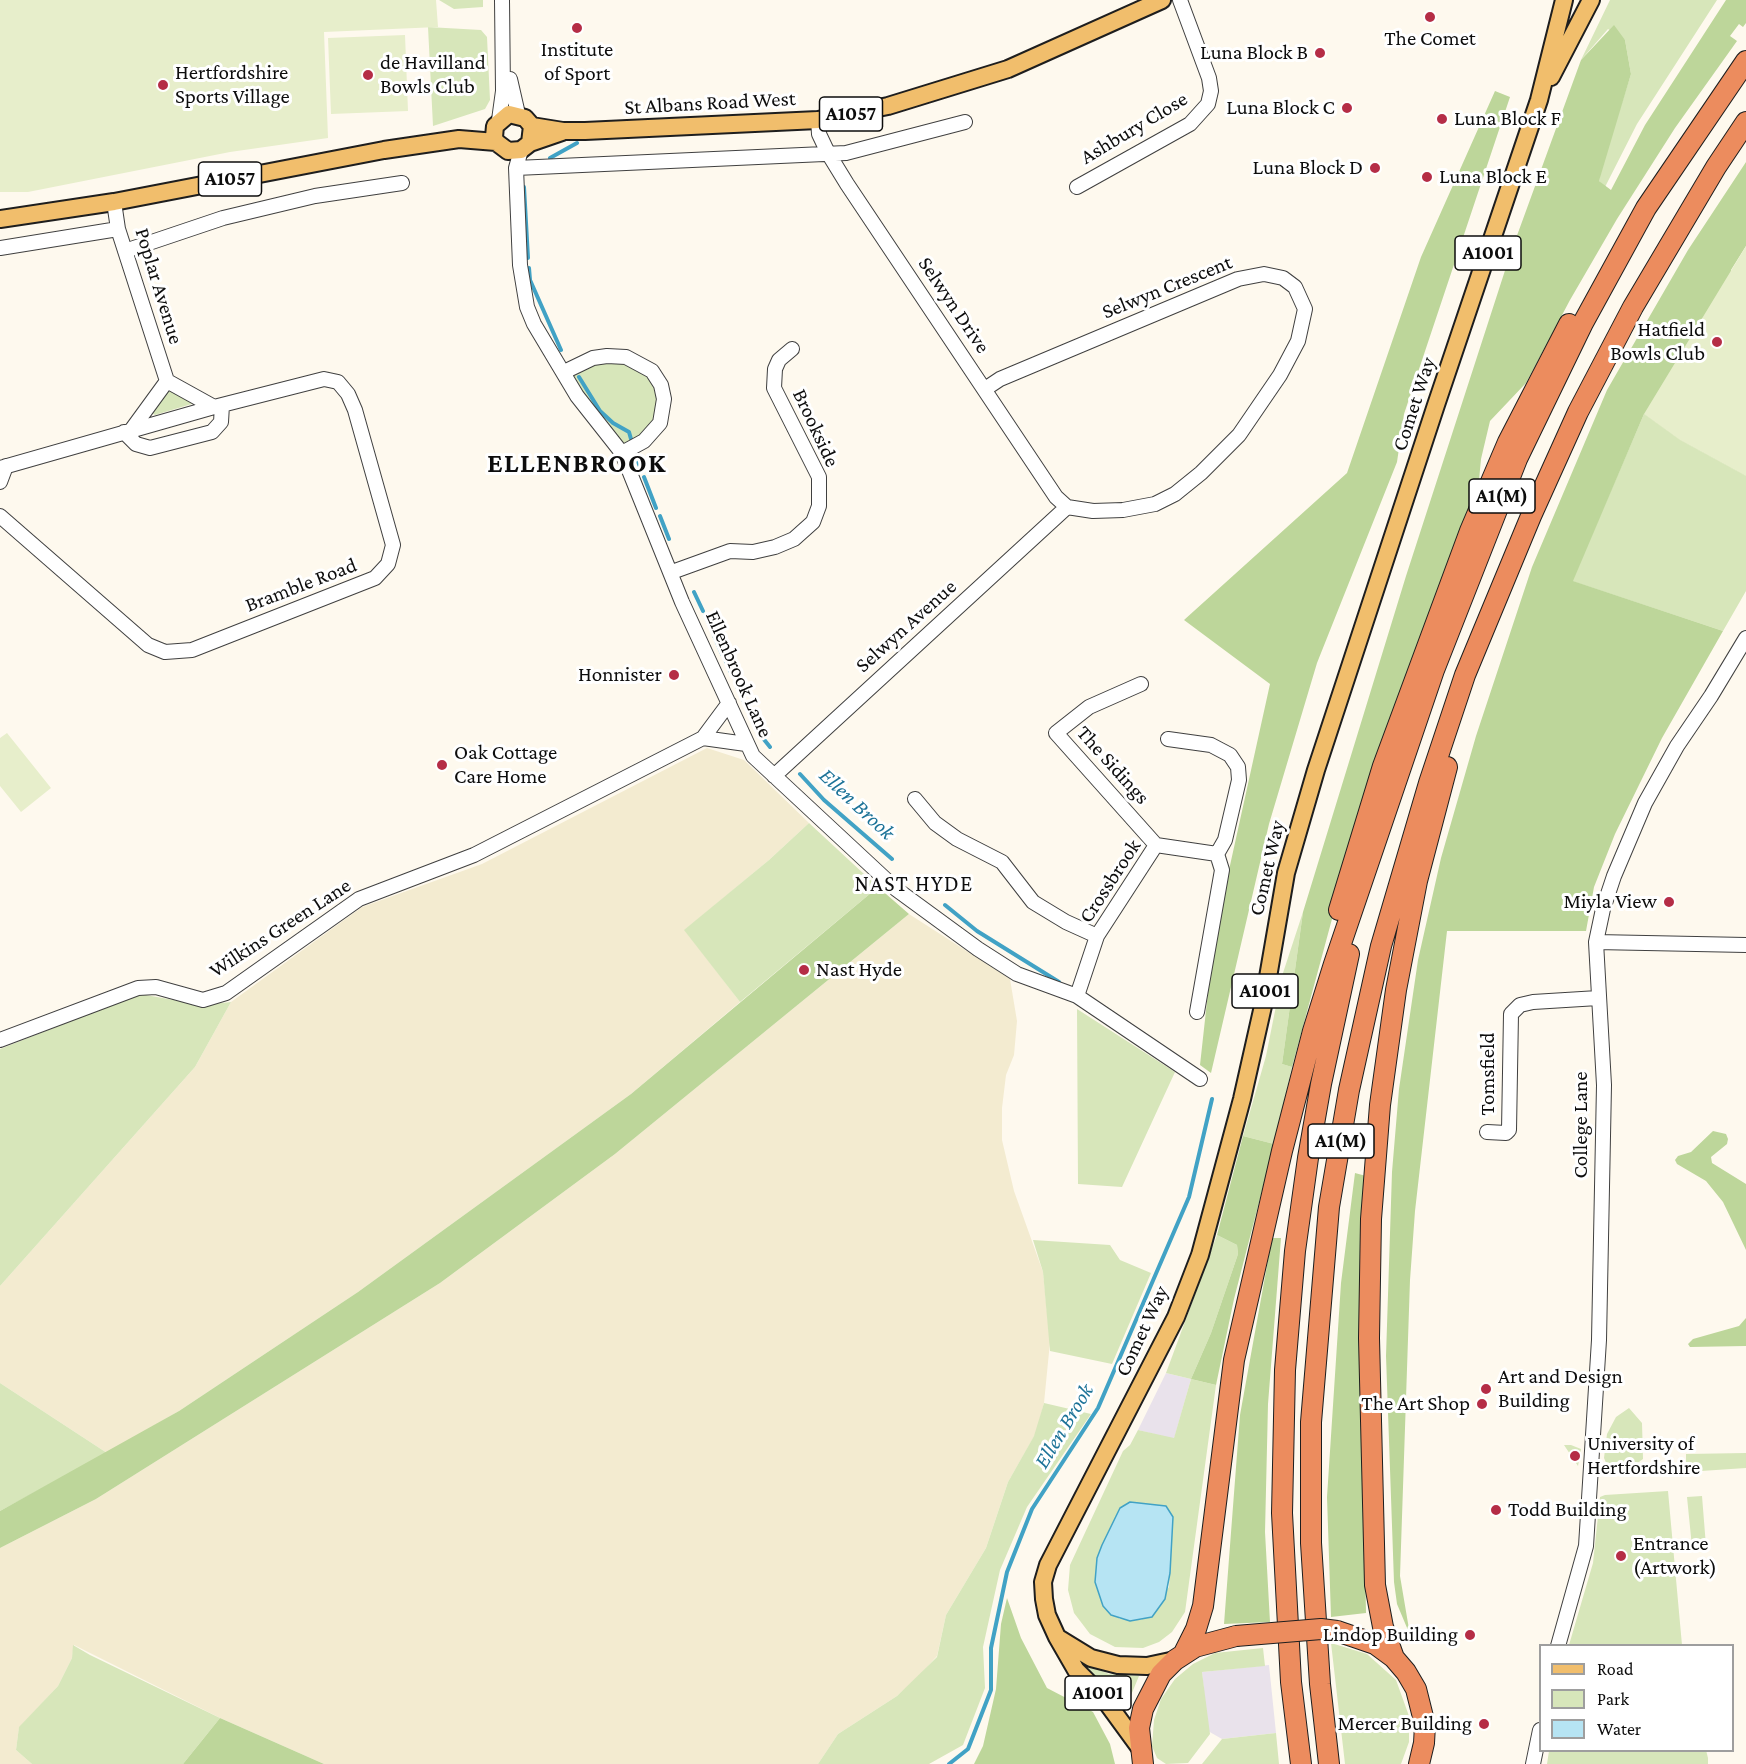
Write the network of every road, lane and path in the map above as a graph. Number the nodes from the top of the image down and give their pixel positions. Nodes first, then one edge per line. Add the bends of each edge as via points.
1 (502, 0) edge
2 (1162, 0) edge
3 (1180, 0) edge
4 (1564, 0) edge
5 (1591, 0) edge
6 (504, 28) junction
7 (1746, 61) edge
8 (1539, 100) junction
9 (518, 114) joint
10 (818, 120) junction
11 (965, 122) dead end
12 (1746, 122) edge
13 (512, 137) junction
14 (828, 153) junction
15 (516, 168) junction
16 (402, 183) dead end
17 (1077, 187) dead end
18 (114, 202) junction
19 (1646, 208) junction
20 (0, 219) edge
21 (118, 229) junction
22 (0, 248) edge
23 (125, 251) junction
24 (792, 349) dead end
25 (564, 372) junction
26 (167, 381) junction
27 (985, 389) junction
28 (218, 406) junction
29 (128, 431) junction
30 (622, 453) junction
31 (3, 467) edge
32 (0, 482) edge
33 (1067, 507) junction
34 (0, 516) edge
35 (672, 572) junction
36 (1490, 618) junction
37 (1746, 638) edge
38 (1141, 684) dead end
39 (729, 703) junction
40 (703, 738) junction
41 (1168, 739) dead end
42 (746, 744) junction
43 (774, 776) junction
44 (1390, 797) junction
45 (915, 799) dead end
46 (1156, 845) junction
47 (1217, 854) junction
48 (1097, 936) junction
49 (1596, 942) junction
50 (1746, 945) edge
51 (1077, 996) junction
52 (1598, 998) junction
53 (1197, 1012) dead end
54 (1313, 1031) junction
55 (0, 1040) edge
56 (1200, 1079) dead end
57 (1487, 1131) dead end
58 (1057, 1637) junction
59 (1559, 1644) edge
60 (1180, 1656) junction
61 (1394, 1659) junction
62 (1539, 1735) edge
63 (1141, 1759) edge
64 (1419, 1763) edge
65 (1301, 1764) edge
66 (1329, 1764) edge
67 (1533, 1764) edge

1 - 6 street
2 - 10 main road, St Albans Road West / A1057 via 1008,69 888,106
3 - 17 street, Ashbury Close via 1209,78 1208,104 1190,124
4 - 8 main road, Comet Way / A1001
5 - 8 main road, Comet Way / A1001
6 - 9 street
6 - 13 street, Ellenbrook Lane via 503,91
7 - 19 highway, A1(M)
8 - 58 main road, Comet Way / A1001 via 1316,771 1286,873 1263,1006 1200,1255 1176,1317 1048,1565 1044,1599
9 - 13 main road, St Albans Road West / A1057 via 509,114
10 - 13 main road, St Albans Road West / A1057
10 - 14 street, Selwyn Drive via 819,134
11 - 14 street via 846,153
12 - 36 highway, A1(M) via 1633,307 1531,516
13 - 15 street, Ellenbrook Lane
13 - 18 main road, St Albans Road West / A1057 via 469,133 459,139
14 - 15 street
14 - 27 street, Selwyn Drive
15 - 25 street, Ellenbrook Lane via 520,265 527,307
16 - 23 street via 315,196 223,218
18 - 20 main road, St Albans Road West / A1057
18 - 21 street, Poplar Avenue
19 - 44 highway, A1(M) via 1583,323 1517,459 1456,608
19 - 54 highway via 1617,241 1549,359 1470,531 1358,842 1330,943
21 - 22 street
21 - 23 street, Poplar Avenue
23 - 26 street, Poplar Avenue
24 - 35 street, Brookside via 775,369 774,388 819,477 819,506 813,522 794,539 775,547 753,552 730,551
25 - 30 street, Ellenbrook Lane via 577,396
25 - 30 street via 593,358 607,356 626,357 652,371 664,399 660,423 644,441
26 - 28 street
26 - 29 street
27 - 33 street, Selwyn Drive via 1056,497
27 - 33 street, Selwyn Crescent via 1000,379 1238,279 1264,274 1283,278 1295,287 1305,309 1298,341 1239,435 1201,473 1155,504 1113,510
28 - 29 street, Bramble Road
28 - 29 street via 221,422 212,432 150,448 136,444
28 - 34 street, Bramble Road via 324,379 338,382 355,410 393,545 384,571 375,578 192,650 165,652 148,645
29 - 31 street, Bramble Road
30 - 35 street, Ellenbrook Lane
31 - 32 street, Bramble Road
33 - 43 street, Selwyn Avenue
35 - 39 street, Ellenbrook Lane
36 - 61 highway via 1426,843 1406,930 1375,1162 1369,1338 1375,1585
36 - 66 highway, A1(M) via 1465,675 1440,749 1381,946 1349,1090 1329,1207 1311,1422 1311,1543
37 - 49 street, College Lane via 1645,803 1614,876
38 - 46 street, The Sidings via 1089,707 1056,733
39 - 40 street, Wilkins Green Lane
39 - 42 street, Ellenbrook Lane
40 - 42 street
40 - 55 street, Wilkins Green Lane via 474,855 359,899 226,993 203,1000 156,987 138,988
41 - 47 street via 1211,745 1230,755 1238,766 1239,780 1225,840
42 - 43 street, Ellenbrook Lane
43 - 51 street, Ellenbrook Lane via 896,889 1017,974
44 - 54 highway
44 - 65 highway, A1(M) via 1335,1014 1310,1147 1296,1251 1286,1370 1282,1513 1291,1682
45 - 48 street via 935,823 957,839 1002,861 1034,902
46 - 47 street, Crossbrook
46 - 48 street, Crossbrook
47 - 53 street via 1222,870
48 - 51 street, Crossbrook
49 - 50 street
49 - 52 street, College Lane
51 - 56 street, Ellenbrook Lane
52 - 57 street, Tomsfield via 1533,1002 1520,1005 1511,1014 1509,1130
52 - 59 street, College Lane via 1604,1085 1599,1340 1586,1546
54 - 60 highway via 1242,1312 1203,1606 1197,1629
58 - 60 main road, A1001 via 1091,1658 1118,1665 1147,1666
58 - 63 main road, Comet Way / A1001 via 1076,1670 1102,1696
60 - 61 highway, bridge via 1206,1642 1236,1636 1321,1629 1375,1644
60 - 63 highway via 1150,1690 1143,1709
61 - 64 highway via 1406,1672 1422,1706 1424,1734
62 - 67 street

